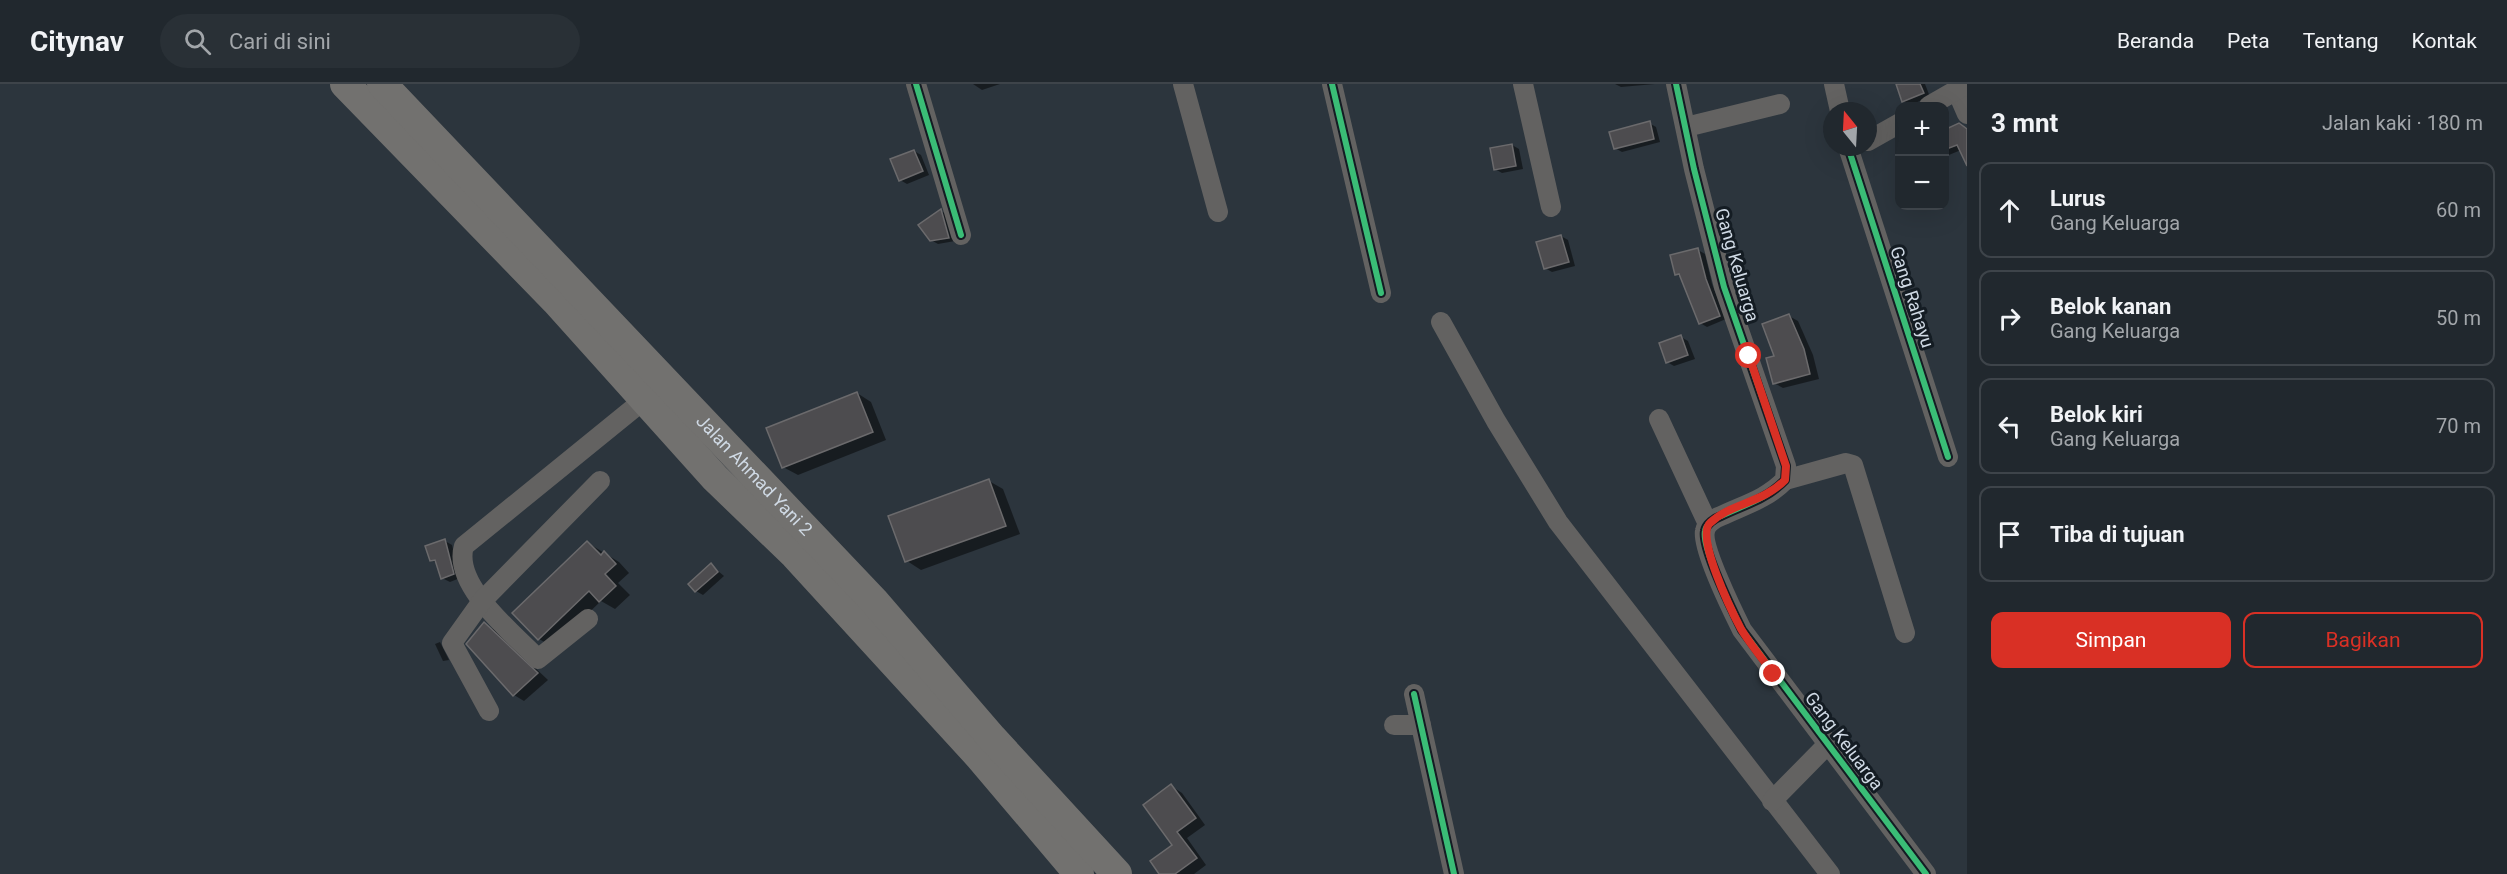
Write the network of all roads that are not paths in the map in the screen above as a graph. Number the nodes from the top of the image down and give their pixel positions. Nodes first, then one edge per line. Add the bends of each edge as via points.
1 (345, 84) edge
2 (382, 84) edge
3 (916, 84) edge
4 (1183, 84) edge
5 (1332, 84) edge
6 (1523, 84) edge
7 (1676, 84) edge
8 (1834, 84) edge
9 (1962, 87) edge
10 (1838, 102) edge
11 (1936, 102) edge
12 (1780, 104) dead end
13 (1967, 114) edge
14 (1895, 125) edge
15 (1686, 127) junction
16 (1877, 136) edge
17 (416, 139) junction
18 (1853, 156) edge
19 (1551, 207) dead end
20 (1218, 212) dead end
21 (961, 235) dead end
22 (1381, 293) dead end
23 (1441, 322) dead end
24 (645, 399) junction
25 (1659, 418) dead end
26 (1948, 457) dead end
27 (1785, 480) junction
28 (600, 481) dead end
29 (1708, 524) junction
30 (482, 601) junction
31 (588, 619) dead end
32 (1905, 633) dead end
33 (1414, 694) dead end
34 (489, 711) dead end
35 (1394, 725) dead end
36 (1421, 725) junction
37 (1828, 744) junction
38 (1772, 801) junction
39 (1079, 874) edge
40 (1117, 874) edge
41 (1454, 874) edge
42 (1830, 874) edge
43 (1926, 874) edge

1 - 17 highway, Jalan Ahmad Yani 2
2 - 17 highway, Jalan Ahmad Yani 2
3 - 21 street
4 - 20 street
5 - 22 street
6 - 19 street
7 - 15 street, Gang Keluarga
8 - 10 street
9 - 11 street
9 - 13 street
12 - 15 street
14 - 16 street
15 - 27 street, Gang Keluarga via 1724,287 1786,466
17 - 24 highway, Jalan Ahmad Yani 2
17 - 40 highway, Jalan Ahmad Yani 2 via 874,601
18 - 26 street, Gang Rahayu
23 - 38 street via 1558,522
24 - 30 street via 464,546 461,563
24 - 39 highway, Jalan Ahmad Yani 2 via 715,478 795,555 876,643
25 - 29 street
27 - 29 street via 1774,492
27 - 32 street via 1846,463 1853,465
28 - 30 street
29 - 37 street, Gang Keluarga via 1705,537 1725,598 1742,630
30 - 31 street via 538,659
30 - 34 street via 452,643
33 - 36 street
35 - 36 street
36 - 41 street
37 - 38 street
37 - 43 street, Gang Keluarga
38 - 42 street

